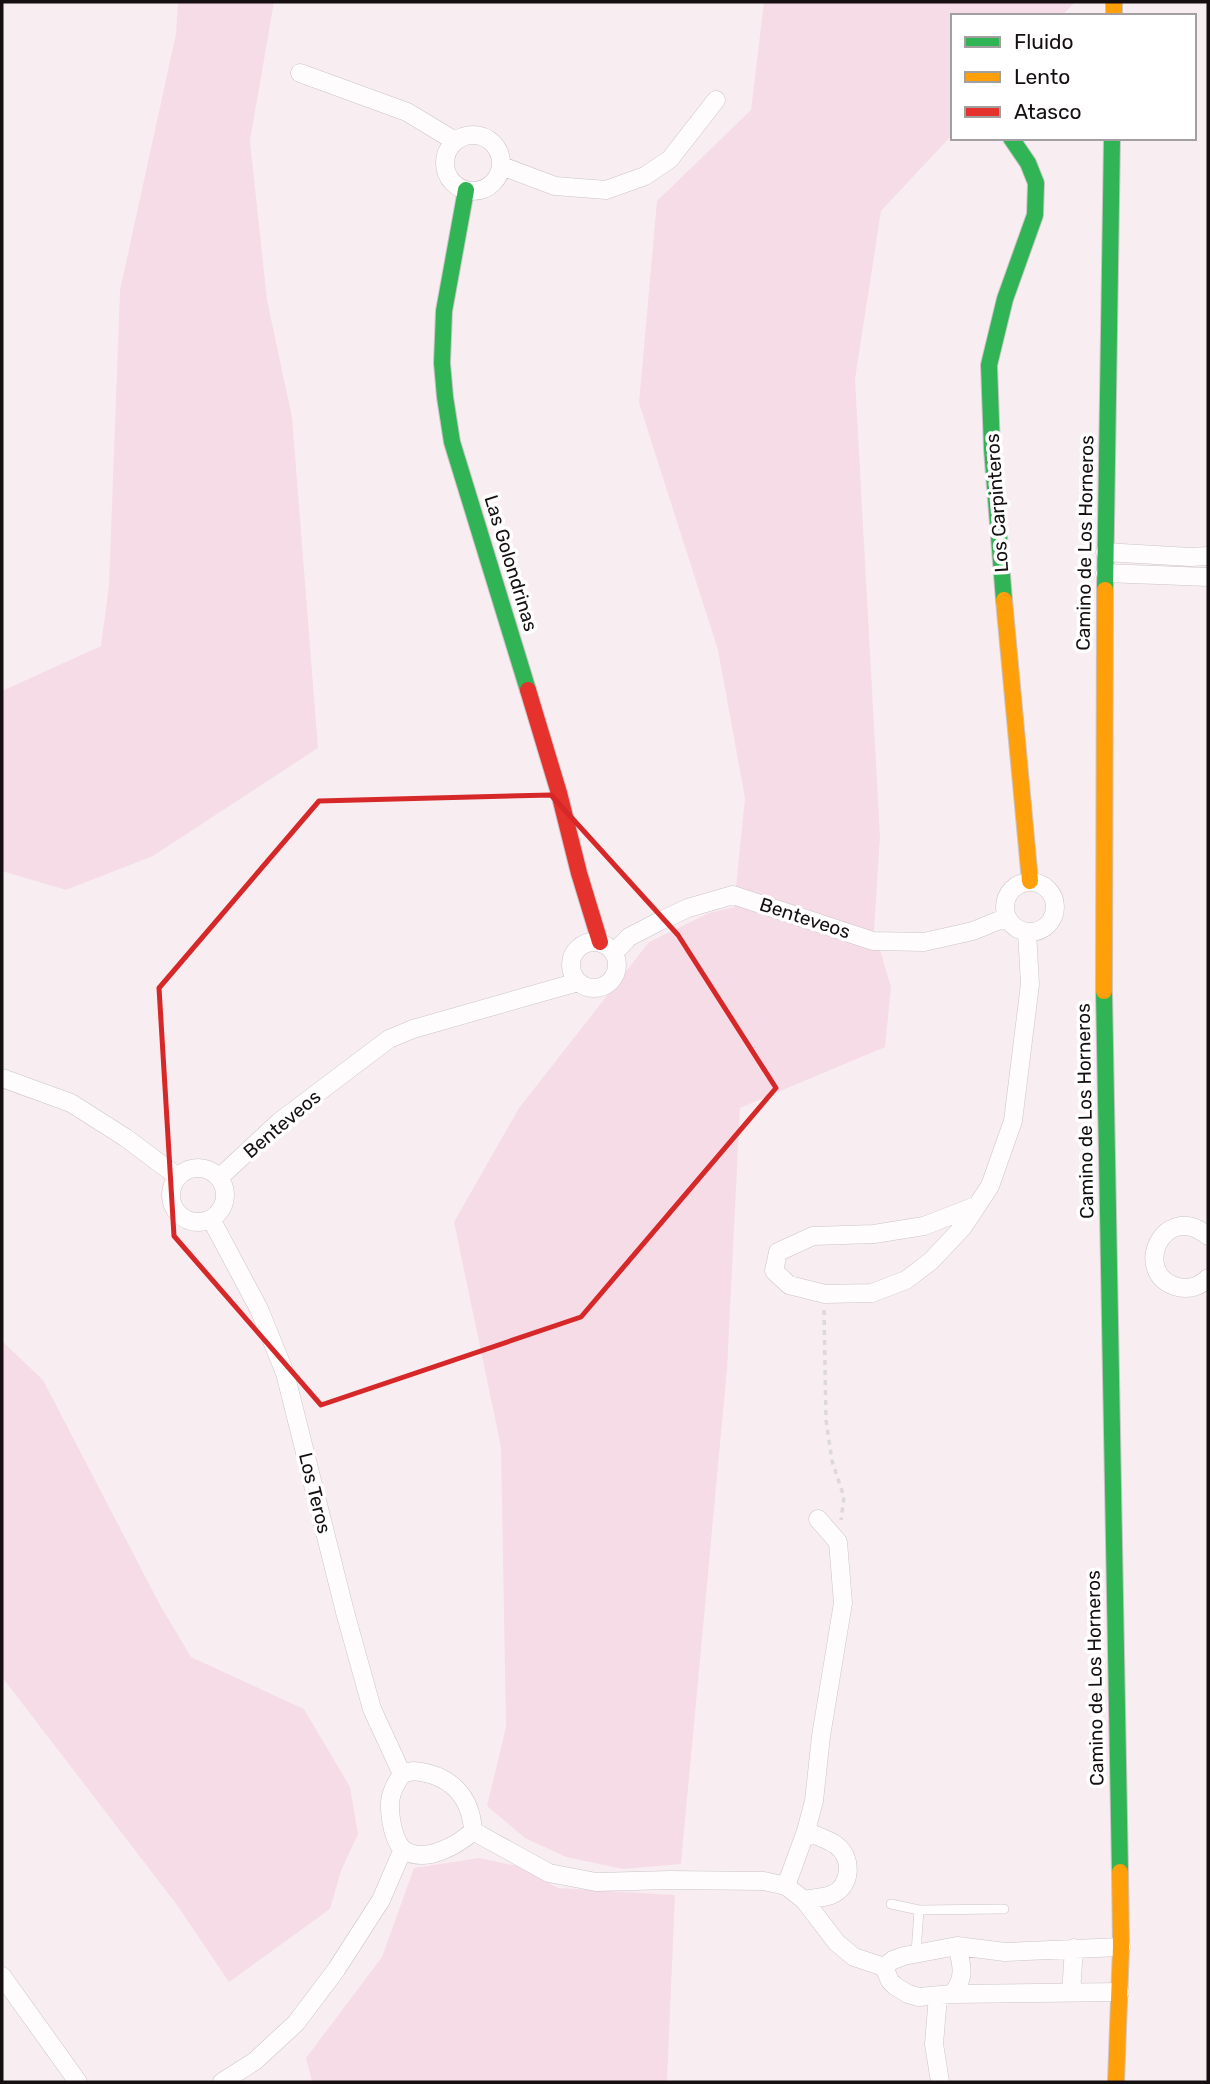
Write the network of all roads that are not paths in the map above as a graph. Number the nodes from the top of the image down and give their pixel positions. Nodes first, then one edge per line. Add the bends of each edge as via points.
1 (300, 73) dead end
2 (716, 100) dead end
3 (1012, 140) edge
4 (1112, 140) edge
5 (455, 141) junction
6 (502, 166) junction
7 (466, 190) junction
8 (1105, 552) junction
9 (1208, 556) edge
10 (1105, 573) junction
11 (1208, 577) edge
12 (1030, 881) junction
13 (1007, 917) junction
14 (1027, 932) junction
15 (607, 948) junction
16 (578, 982) junction
17 (2, 1078) edge
18 (178, 1177) junction
19 (219, 1178) junction
20 (978, 1205) junction
21 (211, 1219) junction
22 (1206, 1229) edge
23 (1208, 1278) edge
24 (818, 1519) dead end
25 (402, 1774) junction
26 (473, 1831) junction
27 (806, 1831) junction
28 (403, 1849) junction
29 (786, 1886) junction
30 (804, 1900) junction
31 (891, 1904) dead end
32 (1004, 1909) dead end
33 (919, 1910) junction
34 (957, 1946) junction
35 (1121, 1947) junction
36 (1074, 1948) junction
37 (916, 1953) junction
38 (884, 1967) junction
39 (2, 1976) edge
40 (1120, 1992) junction
41 (1072, 1993) junction
42 (945, 1995) junction
43 (78, 2082) edge
44 (222, 2082) edge
45 (940, 2082) edge
46 (1116, 2082) edge

1 - 5 street via 407,112
2 - 6 street via 670,159 645,176 606,190 555,187
3 - 12 street, Los Carpinteros via 1036,184 1035,215 1005,299 989,365 1010,680
4 - 8 street, Camino de Los Horneros
5 - 6 street via 473,134 483,136 498,148
5 - 7 street via 446,156 447,173
6 - 7 street via 499,176 485,189
7 - 15 street, Las Golondrinas via 442,350 452,442 579,873
8 - 9 street
8 - 10 street, Camino de Los Horneros
10 - 11 street
10 - 35 street, Camino de Los Horneros via 1104,1040
12 - 13 street via 1009,893
12 - 14 street via 1052,892 1056,908 1043,929
13 - 14 street
13 - 15 street, Benteveos via 973,931 924,942 873,941 733,895 688,908
14 - 20 street via 1030,984 1013,1121 990,1186
15 - 16 street, Benteveos via 585,944 574,954 571,969
15 - 16 street, Benteveos via 617,967 611,980 599,987
16 - 19 street, Benteveos via 389,1039 279,1122
17 - 18 street via 71,1103
18 - 19 street via 203,1168
18 - 21 street via 171,1192 174,1208 194,1222
19 - 21 street via 224,1200
20 - 20 street via 924,1227 813,1236 778,1252 774,1271 789,1286 825,1294 872,1293 906,1280 931,1261
21 - 25 street, Los Teros via 259,1309 285,1373 372,1709
22 - 23 street via 1171,1229 1154,1254 1166,1282 1185,1288
24 - 27 street via 838,1542 843,1603
25 - 26 street via 433,1774 457,1788 472,1816
25 - 28 street via 390,1796 392,1826
26 - 28 street via 438,1852 415,1854
26 - 29 street via 550,1873 596,1882 764,1881
27 - 29 street
27 - 30 street via 836,1845 849,1870 833,1895
28 - 44 street via 381,1900 296,2023 255,2061
29 - 30 street
30 - 38 street via 854,1957
31 - 33 lane
32 - 33 lane
33 - 37 lane
34 - 36 street via 1005,1952
34 - 37 street
34 - 42 street via 962,1978 959,1987
35 - 36 street
35 - 40 street, Camino de Los Horneros
36 - 41 street
37 - 38 street
38 - 42 street via 890,1981 908,1994
39 - 43 street
40 - 41 street
40 - 46 street, Camino de Los Horneros
41 - 42 street
42 - 45 street via 934,2044

